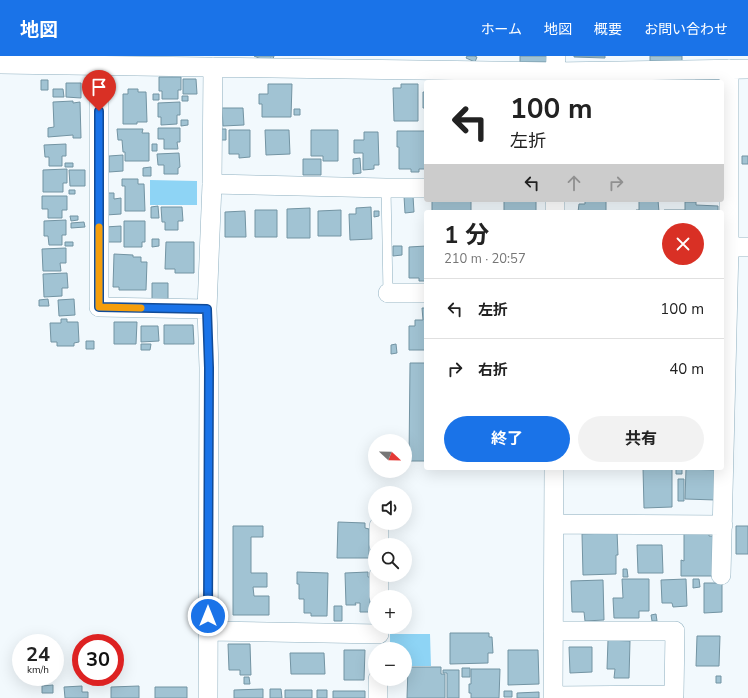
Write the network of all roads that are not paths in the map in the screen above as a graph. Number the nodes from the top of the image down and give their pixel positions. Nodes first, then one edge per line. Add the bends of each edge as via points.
1 (135, 61) edge
2 (340, 62) edge
3 (456, 63) edge
4 (0, 64) edge
5 (99, 65) junction
6 (213, 67) junction
7 (748, 69) edge
8 (556, 70) edge
9 (729, 70) junction
10 (212, 184) junction
11 (726, 185) edge
12 (386, 188) junction
13 (424, 188) edge
14 (729, 247) junction
15 (748, 247) edge
16 (388, 293) joint
17 (424, 294) edge
18 (725, 295) edge
19 (207, 309) junction
20 (724, 411) edge
21 (554, 470) edge
22 (723, 470) edge
23 (554, 524) junction
24 (723, 525) junction
25 (721, 575) dead end
26 (208, 631) junction
27 (553, 631) junction
28 (378, 637) edge
29 (378, 686) edge
30 (553, 697) edge
31 (208, 698) edge
32 (378, 698) edge

1 - 5 street
1 - 6 street
2 - 3 street
2 - 6 street
3 - 8 street
4 - 5 street
5 - 19 street via 99,307
6 - 10 street
7 - 9 street
8 - 9 street
9 - 11 street
10 - 12 street
10 - 19 street
11 - 14 street
12 - 13 street
12 - 16 lane
14 - 15 street
14 - 18 street
16 - 17 street
18 - 20 street
19 - 26 street
21 - 23 street
22 - 24 street
23 - 24 street
23 - 27 street
24 - 25 street
26 - 28 street
26 - 31 street
27 - 30 street
27 - 30 street via 675,631 674,695
29 - 32 street

